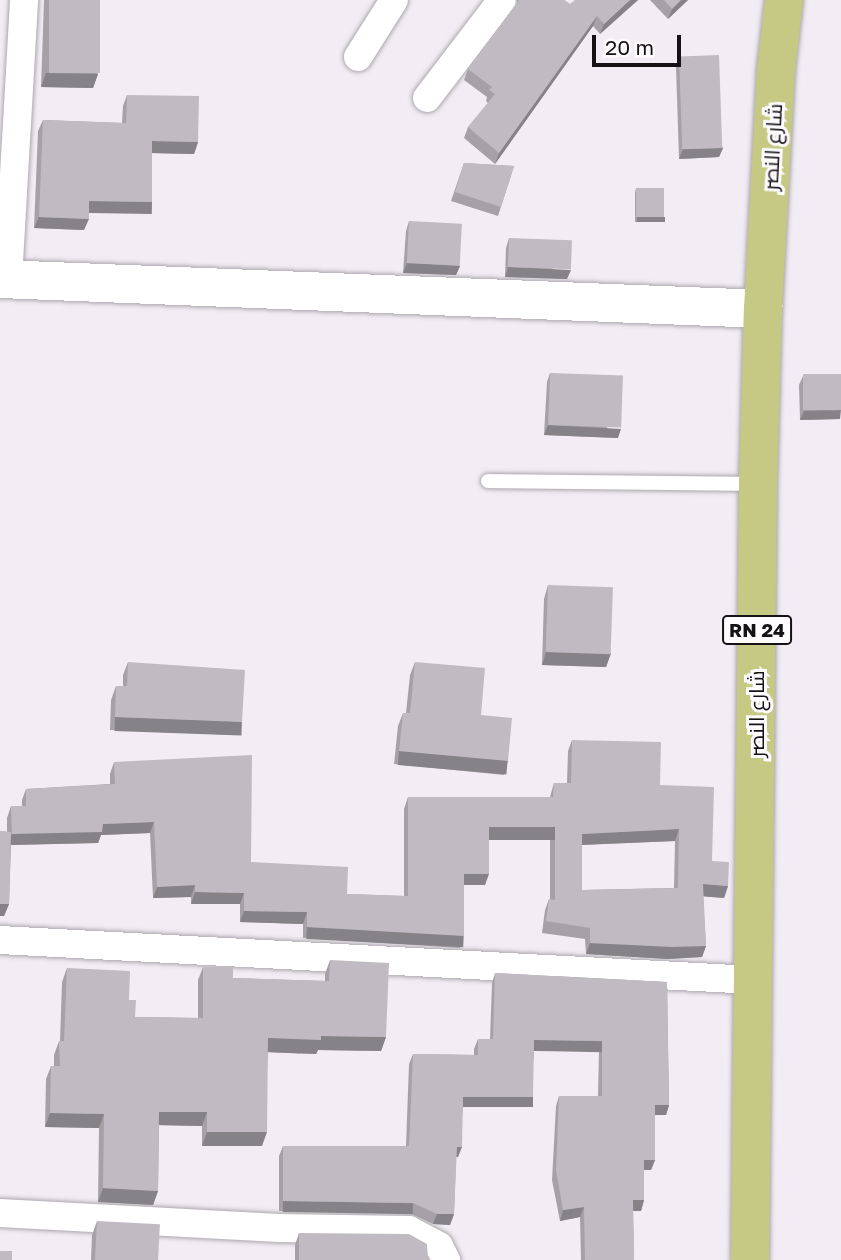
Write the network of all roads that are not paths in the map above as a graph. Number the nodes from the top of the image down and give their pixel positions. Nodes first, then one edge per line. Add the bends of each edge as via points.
1 (24, 0) edge
2 (394, 0) edge
3 (502, 0) edge
4 (784, 0) edge
5 (358, 57) dead end
6 (427, 98) dead end
7 (4, 279) edge
8 (763, 309) junction
9 (488, 481) dead end
10 (758, 484) junction
11 (0, 940) edge
12 (754, 980) junction
13 (0, 1213) edge
14 (446, 1260) edge
15 (750, 1260) edge

1 - 7 street
2 - 5 street
3 - 6 street
4 - 8 main road, شارع النصر / RN 24
7 - 8 main road
8 - 10 main road, شارع النصر / RN 24
9 - 10 lane
10 - 12 main road, شارع النصر / RN 24
11 - 12 street
12 - 15 main road, شارع النصر / RN 24
13 - 14 street via 409,1230 439,1246

